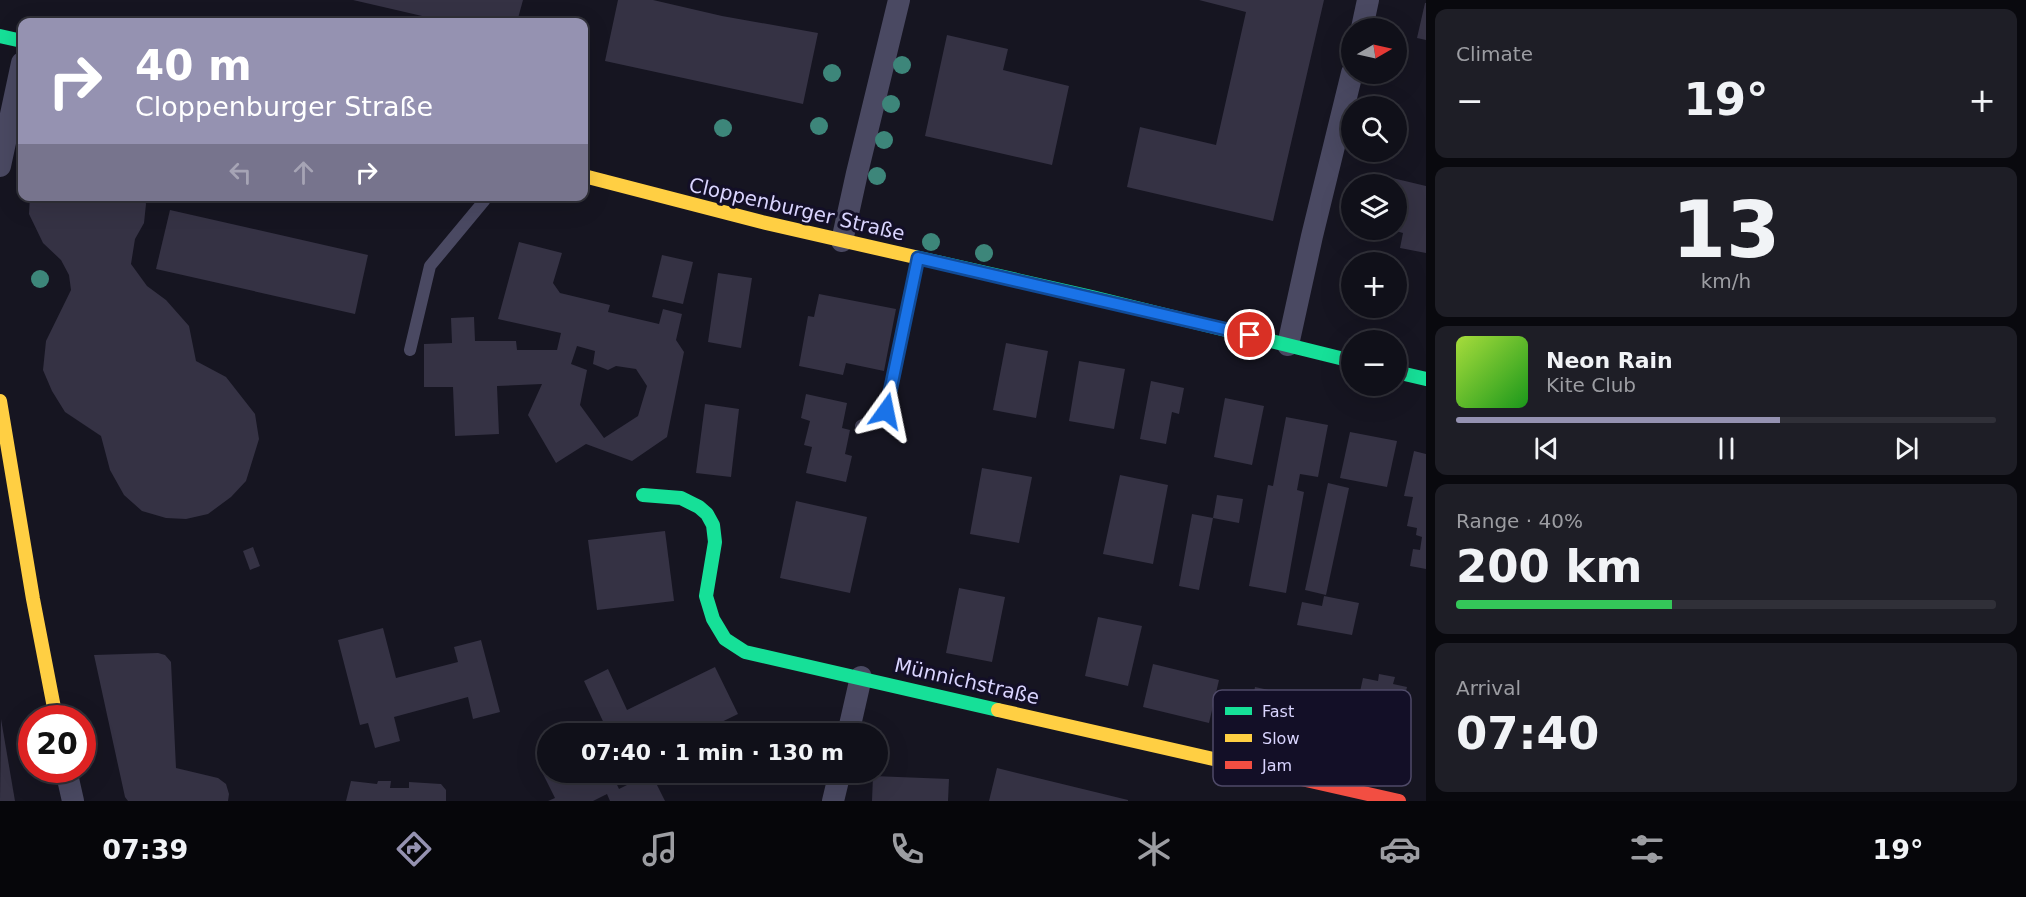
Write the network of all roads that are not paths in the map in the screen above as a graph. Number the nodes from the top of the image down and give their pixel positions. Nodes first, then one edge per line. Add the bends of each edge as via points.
1 (899, 0) edge
2 (1368, 0) edge
3 (1364, 18) edge
4 (0, 36) edge
5 (18, 40) edge
6 (18, 82) edge
7 (1349, 84) edge
8 (0, 166) edge
9 (588, 177) edge
10 (484, 201) edge
11 (842, 241) junction
12 (918, 258) junction
13 (1288, 345) junction
14 (410, 350) dead end
15 (1341, 358) edge
16 (1407, 375) edge
17 (1426, 379) edge
18 (0, 401) edge
19 (861, 426) dead end
20 (4, 457) edge
21 (643, 495) dead end
22 (861, 677) junction
23 (53, 705) edge
24 (851, 723) edge
25 (1213, 758) edge
26 (69, 783) edge
27 (837, 783) edge
28 (1334, 786) edge
29 (73, 801) edge
30 (833, 801) edge
31 (1399, 801) edge

1 - 11 street
2 - 3 street
4 - 5 street
6 - 8 street
7 - 13 street
9 - 11 street, Cloppenburger Straße
10 - 14 lane via 430,266
11 - 12 street, Cloppenburger Straße
12 - 13 street, Cloppenburger Straße
12 - 19 lane via 886,411
13 - 15 street, Cloppenburger Straße
16 - 17 street
18 - 20 street
20 - 23 street
21 - 22 street, Münnichstraße via 681,498 707,514 715,542 706,596 713,620 725,639 745,652
22 - 24 street
22 - 25 street, Münnichstraße
26 - 29 street
27 - 30 street
28 - 31 street, Münnichstraße

